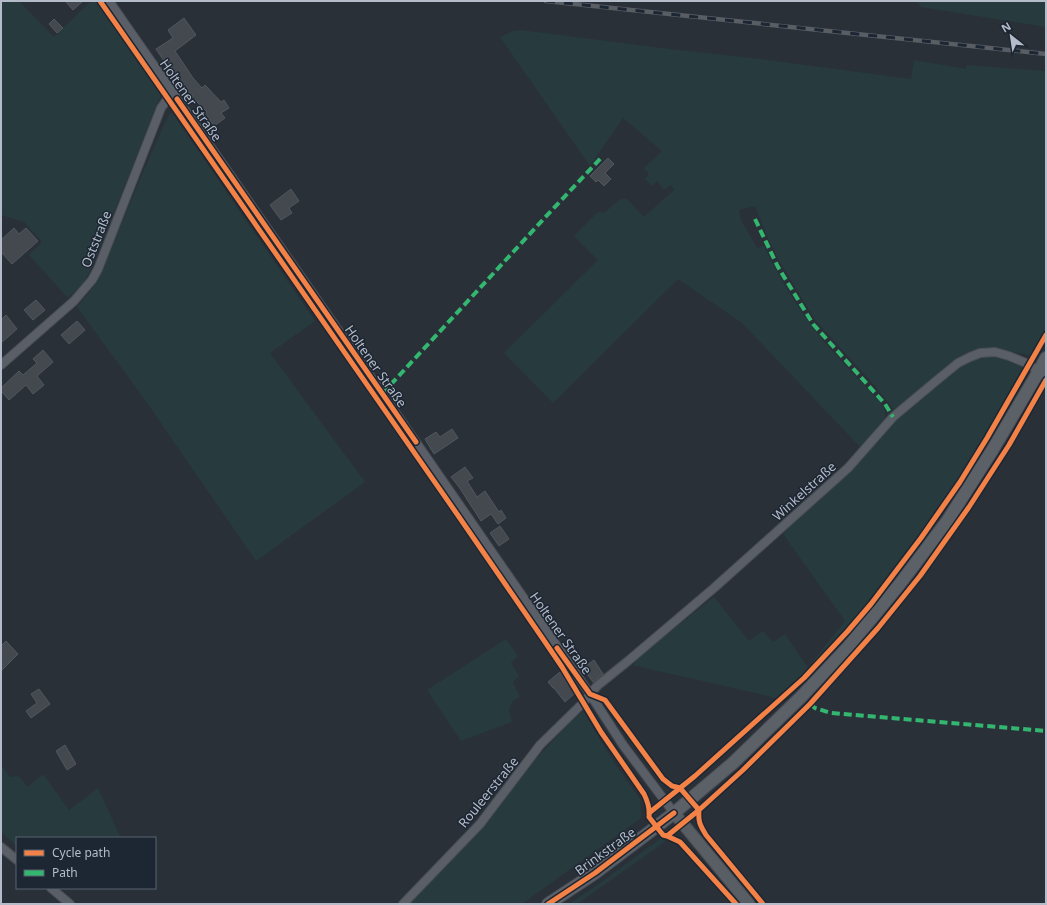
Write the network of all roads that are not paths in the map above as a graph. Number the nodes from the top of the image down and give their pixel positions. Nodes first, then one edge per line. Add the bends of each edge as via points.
1 (109, 1) edge
2 (174, 96) junction
3 (1046, 358) edge
4 (1, 365) edge
5 (1043, 374) edge
6 (590, 694) junction
7 (674, 813) junction
8 (1, 847) edge
9 (16, 859) edge
10 (52, 889) edge
11 (70, 904) edge
12 (403, 904) edge
13 (548, 904) edge
14 (749, 904) edge

1 - 2 street, Holtener Straße
2 - 4 street, Oststraße via 161,108 92,280 74,300
2 - 6 street, Holtener Straße
3 - 5 main road, Brinkstraße
5 - 6 street, Winkelstraße via 1030,365 995,352 980,353 958,363 892,417 848,468
5 - 7 main road, Brinkstraße via 948,520 848,647 739,757
6 - 7 street, Holtener Straße via 623,745
6 - 12 street, Rouleerstraße via 540,745 480,824
7 - 13 main road, Brinkstraße via 595,874
7 - 14 main road, Holtener Straße
8 - 9 street
10 - 11 street

